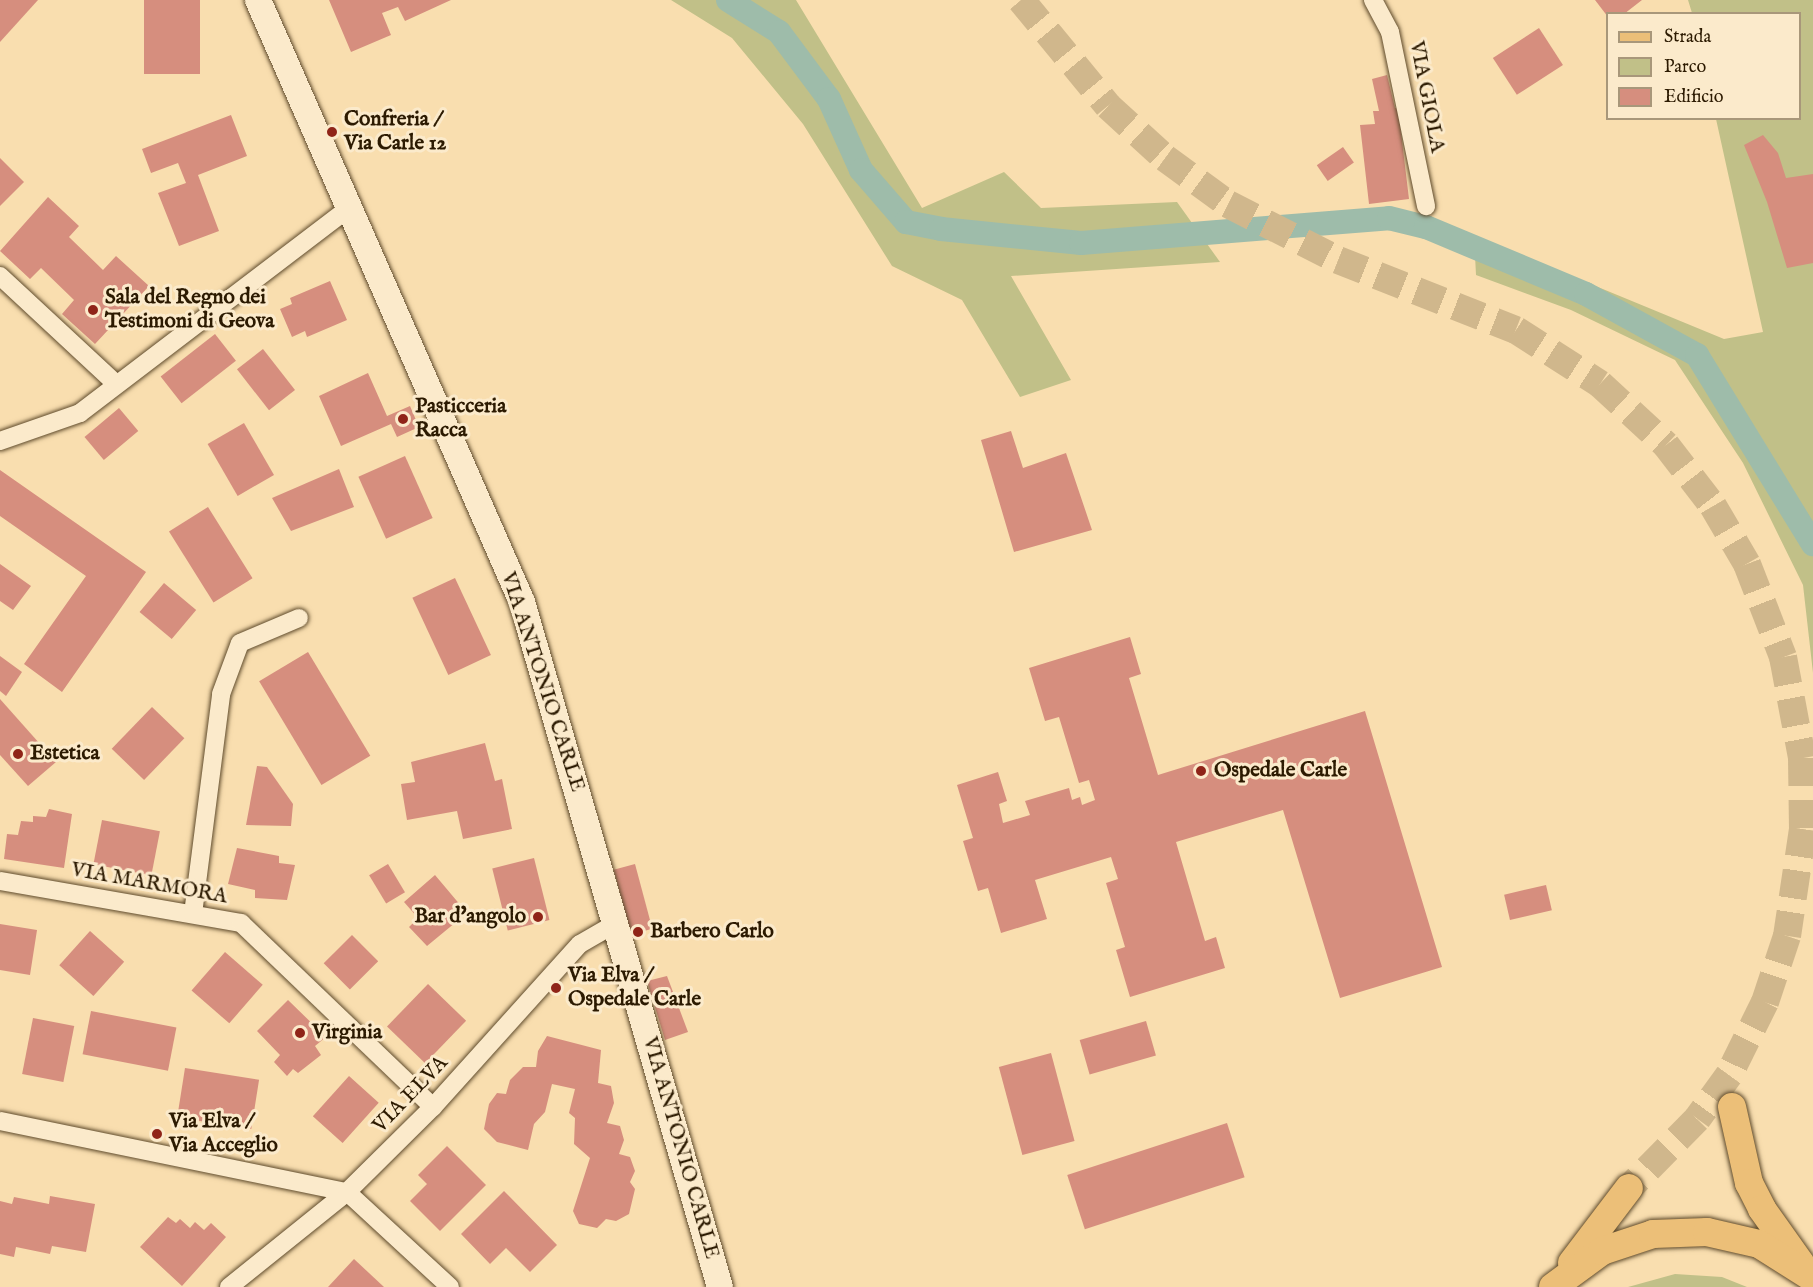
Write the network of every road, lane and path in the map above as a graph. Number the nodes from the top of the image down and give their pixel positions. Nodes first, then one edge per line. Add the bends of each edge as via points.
1 (258, 0) edge
2 (1373, 0) edge
3 (1426, 206) dead end
4 (350, 207) junction
5 (0, 276) edge
6 (115, 383) junction
7 (0, 441) edge
8 (299, 618) dead end
9 (0, 881) edge
10 (192, 914) junction
11 (614, 924) junction
12 (433, 1107) junction
13 (1732, 1107) dead end
14 (0, 1120) edge
15 (1629, 1188) tunnel mouth
16 (347, 1192) junction
17 (1809, 1274) edge
18 (1555, 1285) edge
19 (229, 1287) edge
20 (450, 1287) edge
21 (720, 1287) edge

1 - 4 street, VIA ANTONIO CARLE
2 - 3 street, VIA GIOLA via 1390,32
4 - 6 street
4 - 11 street, VIA ANTONIO CARLE via 522,602
5 - 6 street
6 - 7 street via 80,413
8 - 10 street via 240,643 221,694
9 - 10 street, VIA MARMORA
10 - 12 street, VIA MARMORA via 241,923
11 - 12 street, VIA ELVA via 580,944
11 - 21 street, VIA ANTONIO CARLE
12 - 16 street, VIA ELVA
13 - 17 main road via 1749,1183 1762,1209
14 - 16 street
15 - 18 main road
16 - 19 street, VIA ELVA
16 - 20 street
17 - 18 main road via 1759,1244 1707,1232 1653,1234 1602,1251

